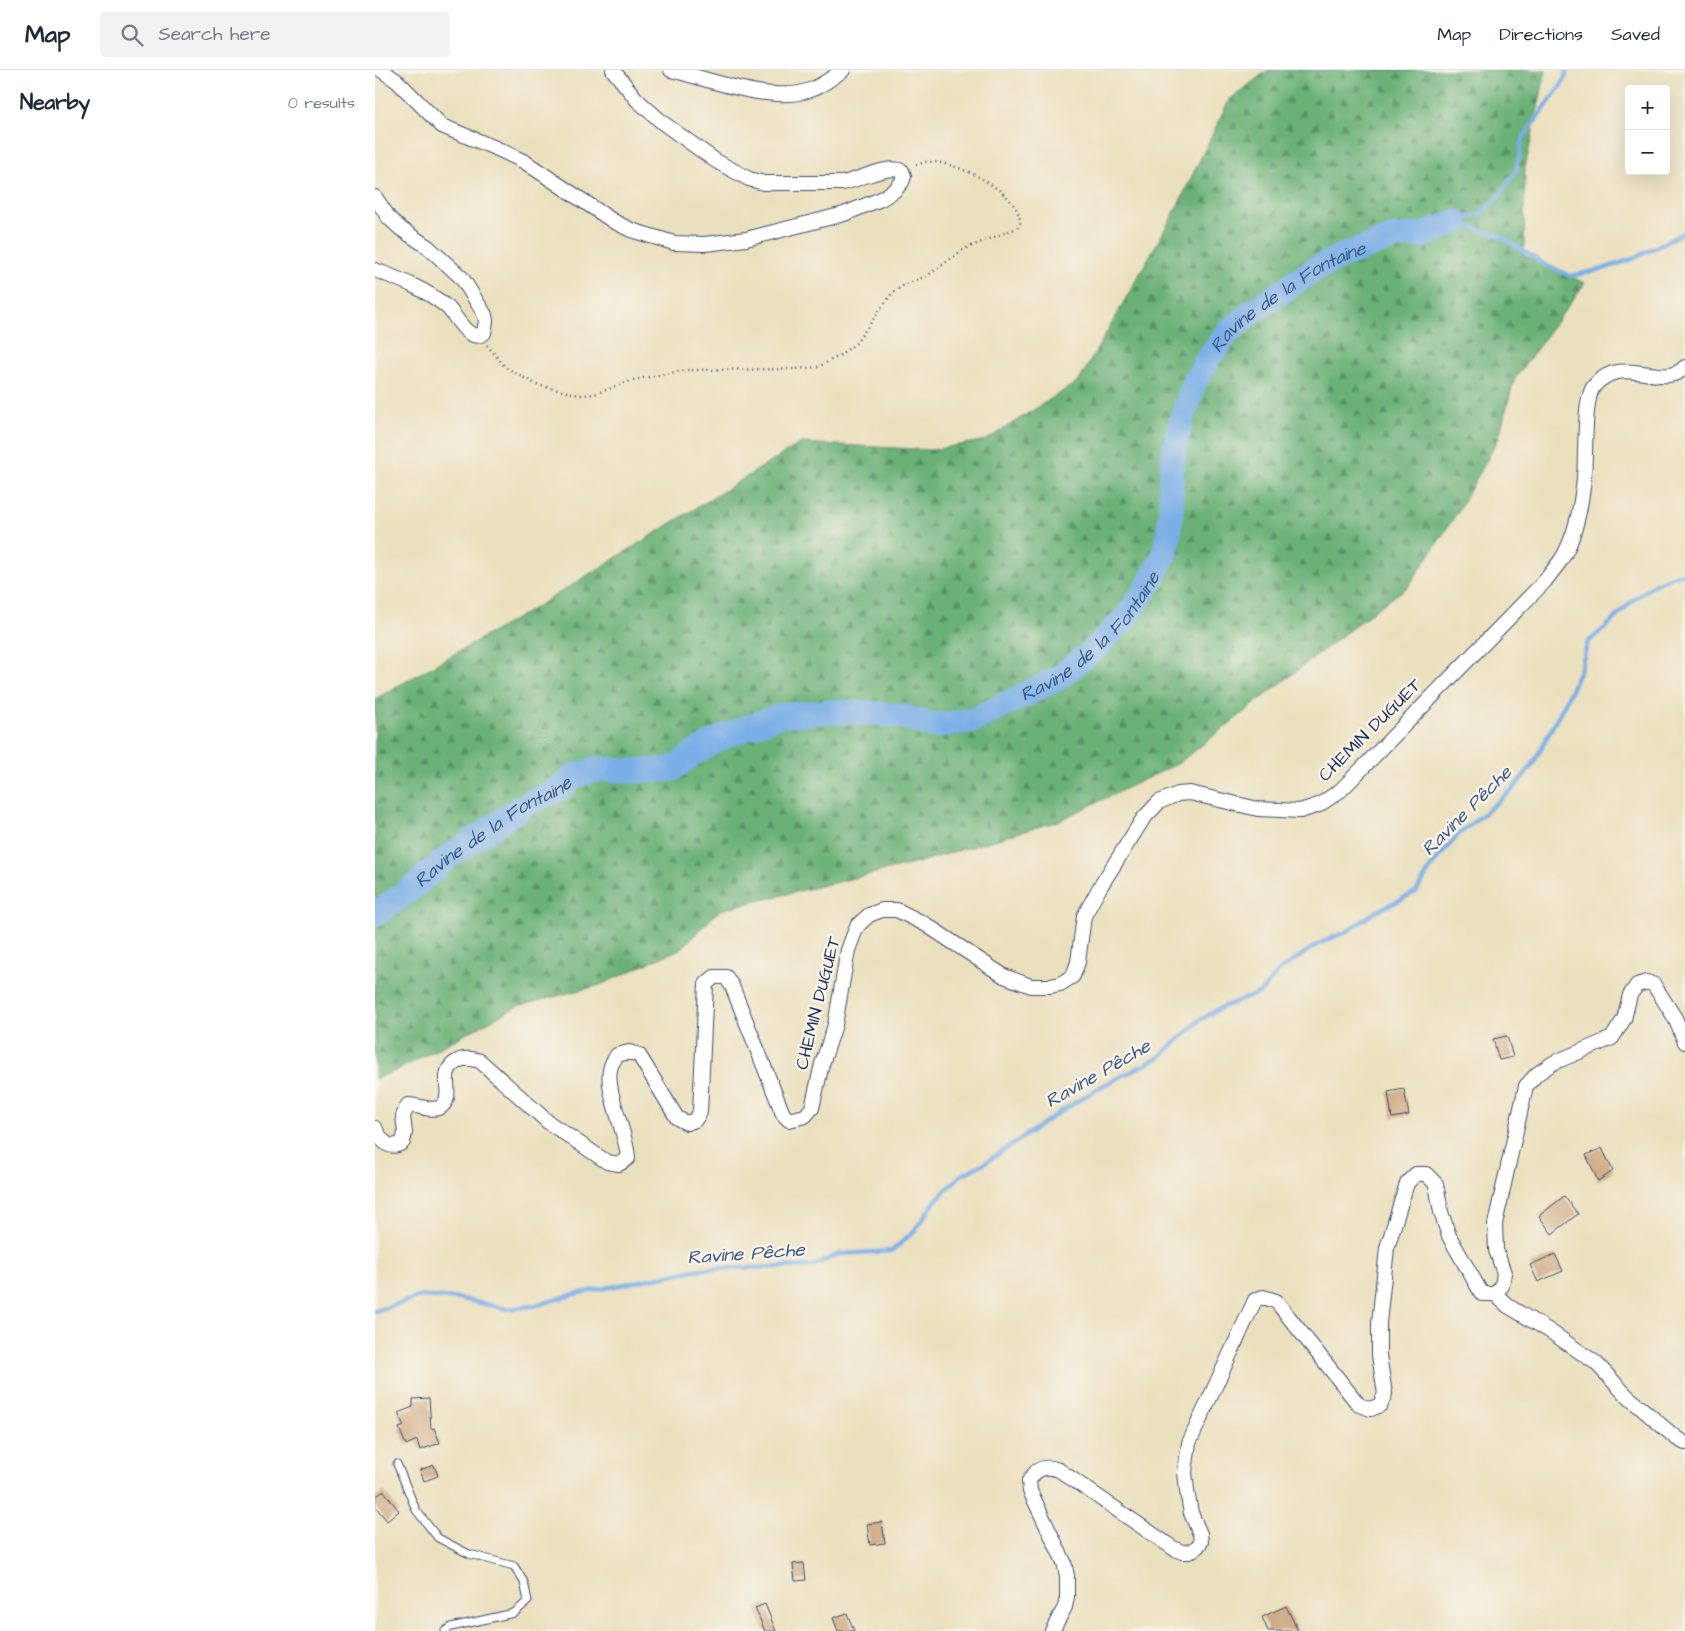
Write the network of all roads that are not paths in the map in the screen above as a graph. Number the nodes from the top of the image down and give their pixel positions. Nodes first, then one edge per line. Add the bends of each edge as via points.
1 (381, 70) edge
2 (613, 70) edge
3 (671, 70) edge
4 (843, 70) edge
5 (375, 197) edge
6 (375, 270) edge
7 (1685, 367) edge
8 (1685, 1042) edge
9 (375, 1128) edge
10 (1495, 1294) junction
11 (1685, 1442) edge
12 (397, 1464) dead end
13 (445, 1631) edge
14 (1052, 1631) edge

1 - 2 street via 397,81 442,126 525,162 613,221 631,230 674,242 705,244 745,239 845,214 881,200 902,182 902,171 891,168 842,183 764,183 749,179 716,161 663,124 637,100
3 - 4 street via 781,95 808,91
5 - 6 street via 389,218 429,247 462,278 485,315 484,333 480,336 468,333 453,312 432,295
7 - 9 street, CHEMIN DUGUET via 1675,374 1662,376 1623,370 1604,376 1592,388 1587,410 1584,486 1574,530 1562,558 1545,581 1341,790 1319,805 1300,811 1258,809 1190,794 1178,794 1159,802 1143,819 1084,916 1078,962 1073,976 1060,984 1031,986 1004,976 925,924 897,910 883,910 869,915 857,926 848,950 835,1025 812,1108 805,1116 789,1120 783,1114 726,976 714,977 706,984 699,1112 695,1120 687,1123 677,1118 639,1055 629,1052 617,1056 610,1068 611,1088 628,1147 628,1158 619,1164 607,1162 548,1122 480,1061 472,1058 452,1064 447,1072 447,1099 442,1106 433,1110 408,1105 403,1116 403,1142 387,1145
8 - 10 street via 1675,1018 1654,985 1647,982 1637,985 1630,995 1624,1019 1612,1038 1553,1063 1527,1086 1495,1224 1496,1250 1504,1273 1502,1286
10 - 11 street via 1508,1306 1596,1363 1626,1395
10 - 14 street via 1482,1294 1449,1236 1436,1184 1426,1174 1416,1174 1407,1183 1387,1248 1379,1323 1379,1354 1385,1394 1380,1405 1371,1409 1359,1405 1276,1301 1255,1300 1189,1443 1185,1472 1191,1513 1201,1538 1196,1549 1185,1552 1173,1548 1059,1470 1047,1467 1032,1475 1030,1491 1064,1562 1067,1576 1065,1607
12 - 13 lane via 416,1510 438,1538 469,1554 514,1566 524,1582 528,1601 514,1613

